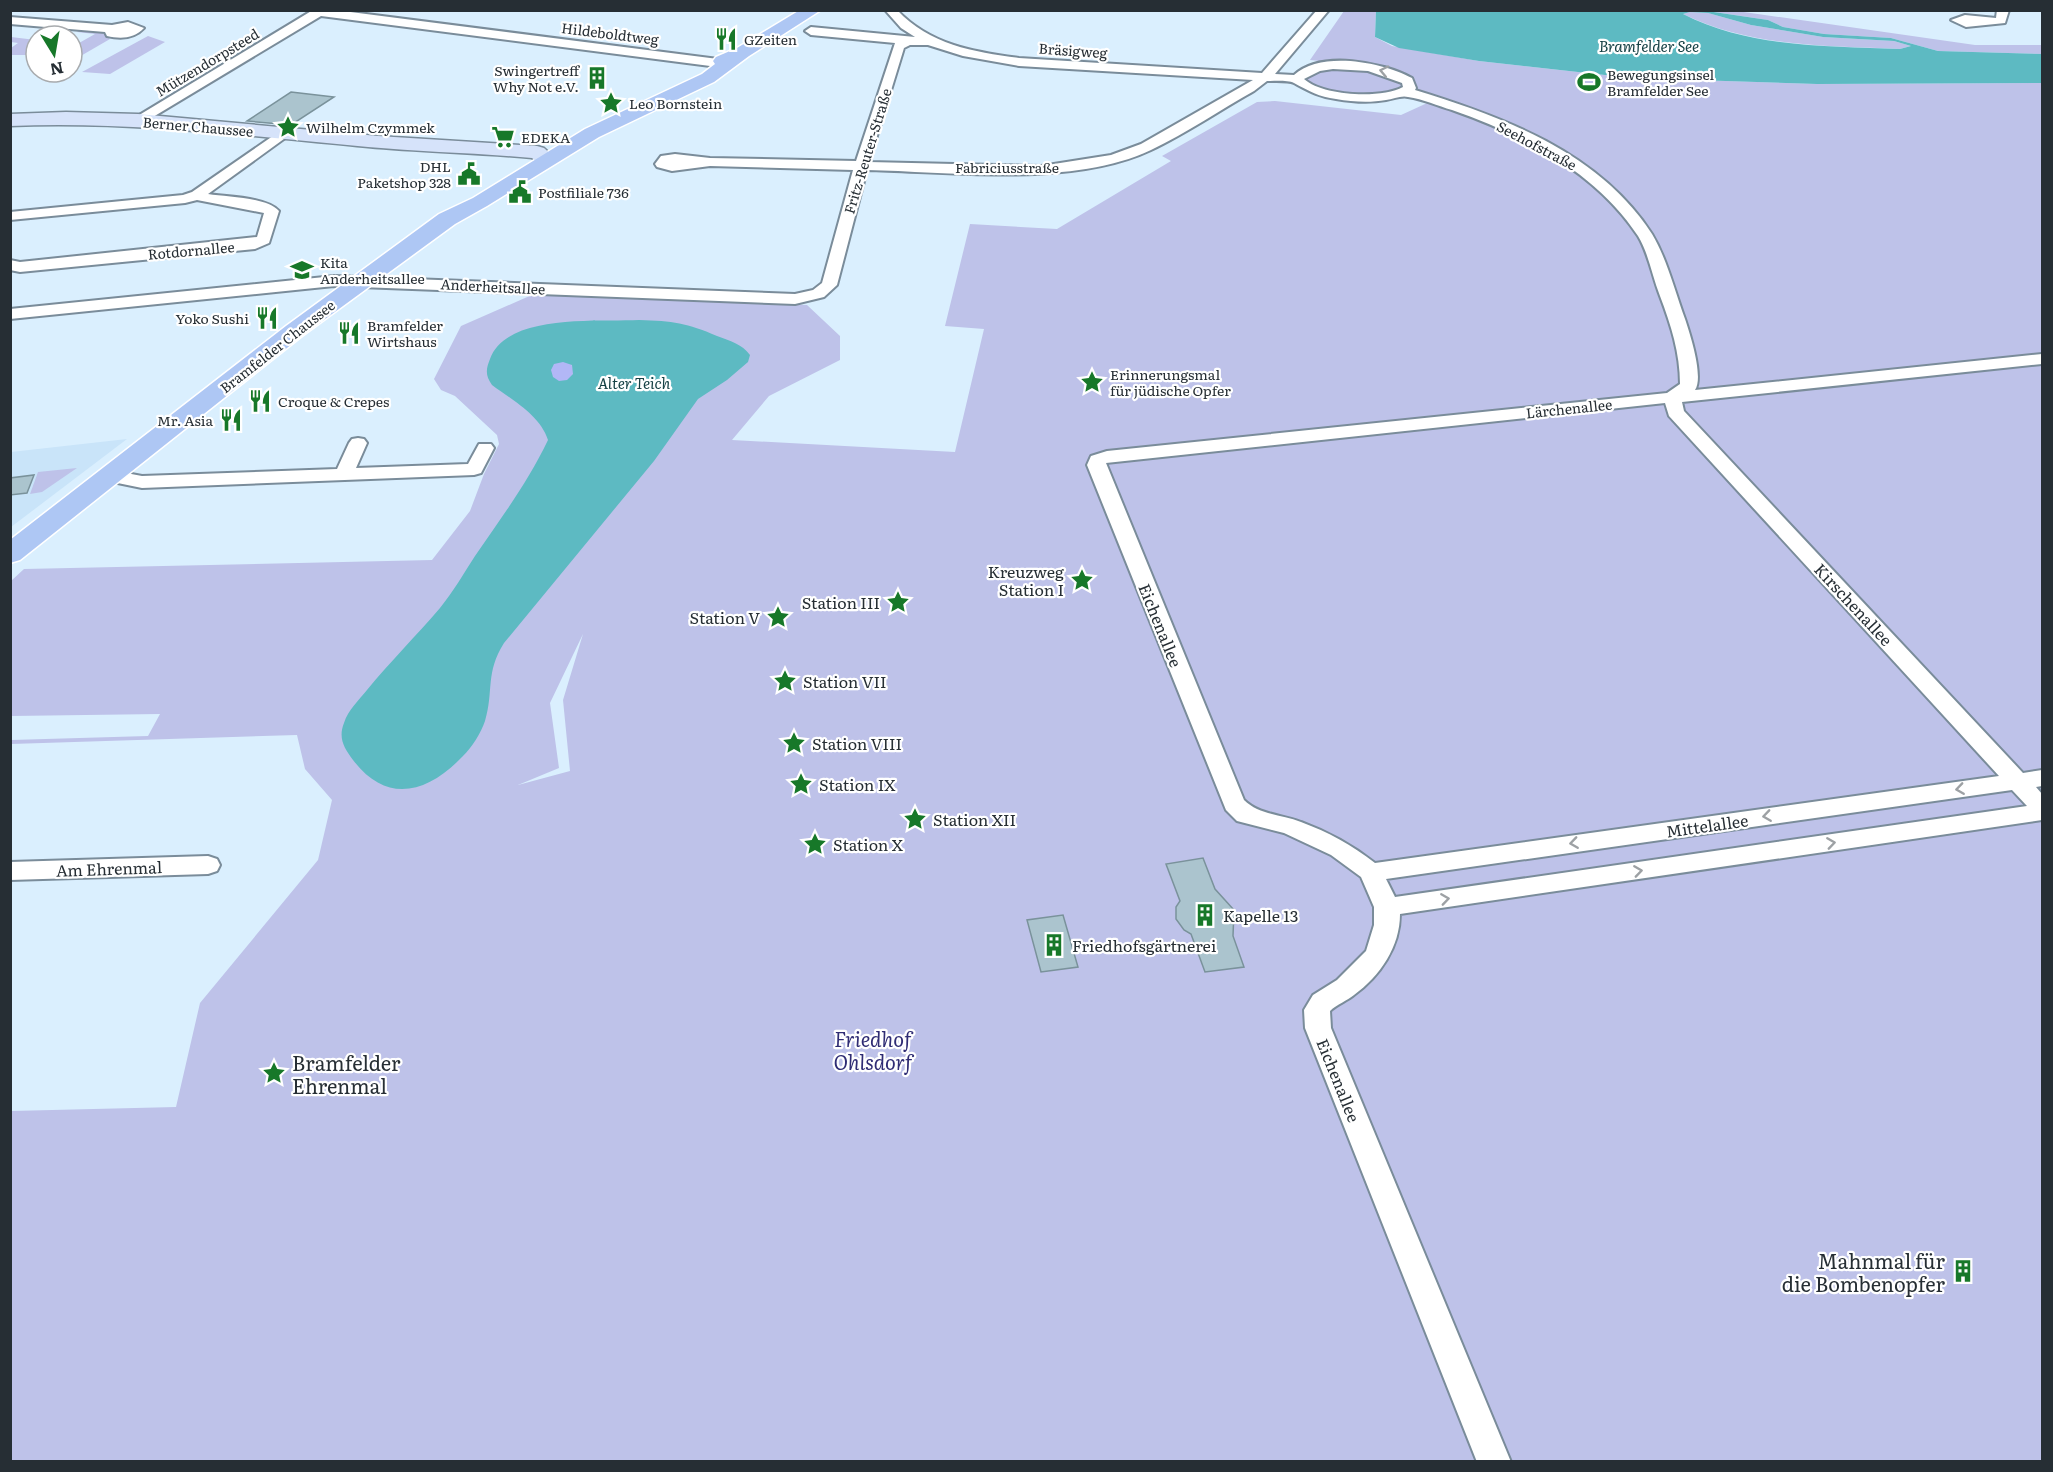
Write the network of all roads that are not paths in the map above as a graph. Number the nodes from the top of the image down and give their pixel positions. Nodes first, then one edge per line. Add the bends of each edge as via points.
1 (813, 10) edge
2 (890, 10) edge
3 (1324, 10) edge
4 (2003, 10) edge
5 (321, 11) edge
6 (10, 20) edge
7 (1996, 22) dead end
8 (112, 30) dead end
9 (811, 32) dead end
10 (928, 40) junction
11 (908, 41) junction
12 (743, 52) junction
13 (1284, 56) junction
14 (718, 63) junction
15 (1325, 66) junction
16 (1266, 76) junction
17 (1297, 79) junction
18 (1407, 92) junction
19 (10, 120) edge
20 (138, 120) junction
21 (283, 133) junction
22 (536, 157) junction
23 (710, 162) dead end
24 (861, 166) junction
25 (196, 195) junction
26 (10, 216) edge
27 (10, 265) edge
28 (363, 280) junction
29 (829, 285) joint
30 (10, 314) edge
31 (2043, 359) edge
32 (1672, 397) junction
33 (358, 443) dead end
34 (485, 448) dead end
35 (1097, 460) joint
36 (344, 474) junction
37 (110, 476) junction
38 (10, 554) edge
39 (2043, 778) edge
40 (2018, 782) junction
41 (2043, 810) edge
42 (208, 865) dead end
43 (10, 871) edge
44 (1371, 872) junction
45 (1387, 907) junction
46 (1494, 1461) edge

1 - 12 main road, Bramfelder Chaussee
2 - 10 street, Bräsigweg via 909,29
3 - 13 street, Fabriciusstraße
4 - 7 street via 2001,21
5 - 14 street, Hildeboldtweg
5 - 20 street, Mützendorpsteed
6 - 8 street
9 - 11 street
10 - 11 street
10 - 16 street, Bräsigweg via 982,57 1019,62
11 - 24 street, Fritz-Reuter-Straße via 899,46
12 - 14 main road, Bramfelder Chaussee
12 - 22 main road, Bramfelder Chaussee via 708,78
13 - 15 street
13 - 16 street, Fabriciusstraße
14 - 22 main road, Bramfelder Chaussee
15 - 17 street via 1308,69
18 -> 15 street via 1409,83 1395,74
16 - 17 street, Bräsigweg
16 - 24 street, Fabriciusstraße via 1155,142 1115,158 1041,170
17 - 18 street via 1306,88 1330,94 1376,98
18 - 32 street, Seehofstraße via 1532,138 1585,170 1620,206 1645,236 1683,337 1689,386
19 - 20 street, Berner Chaussee
20 - 21 street, Berner Chaussee
21 - 22 street, Berner Chaussee
21 - 25 street, Rotdornallee
22 - 28 main road, Bramfelder Chaussee via 480,202 447,219
23 - 24 street, Fabriciusstraße
24 - 29 street, Fritz-Reuter-Straße
25 - 26 street, Rotdornallee
25 - 27 street, Rotdornallee via 266,207 272,211 264,240 255,244
28 - 29 street, Anderheitsallee via 795,299 818,294
28 - 30 street, Anderheitsallee
28 - 37 main road, Bramfelder Chaussee
31 - 32 street, Lärchenallee
32 - 35 street, Lärchenallee
32 - 40 street, Kirschenallee via 1675,412
33 - 36 street
34 - 36 street via 474,469
35 - 44 street, Eichenallee via 1234,804 1245,815 1329,842
36 - 37 street via 142,482
37 - 38 main road, Bramfelder Chaussee
39 - 40 street, Mittelallee
40 - 41 street, Kirschenallee
40 -> 44 street, Mittelallee
45 -> 41 street
42 - 43 street, Am Ehrenmal
44 - 45 street, Eichenallee
45 - 46 street, Eichenallee via 1387,926 1377,956 1346,987 1322,1002 1317,1010 1318,1028

